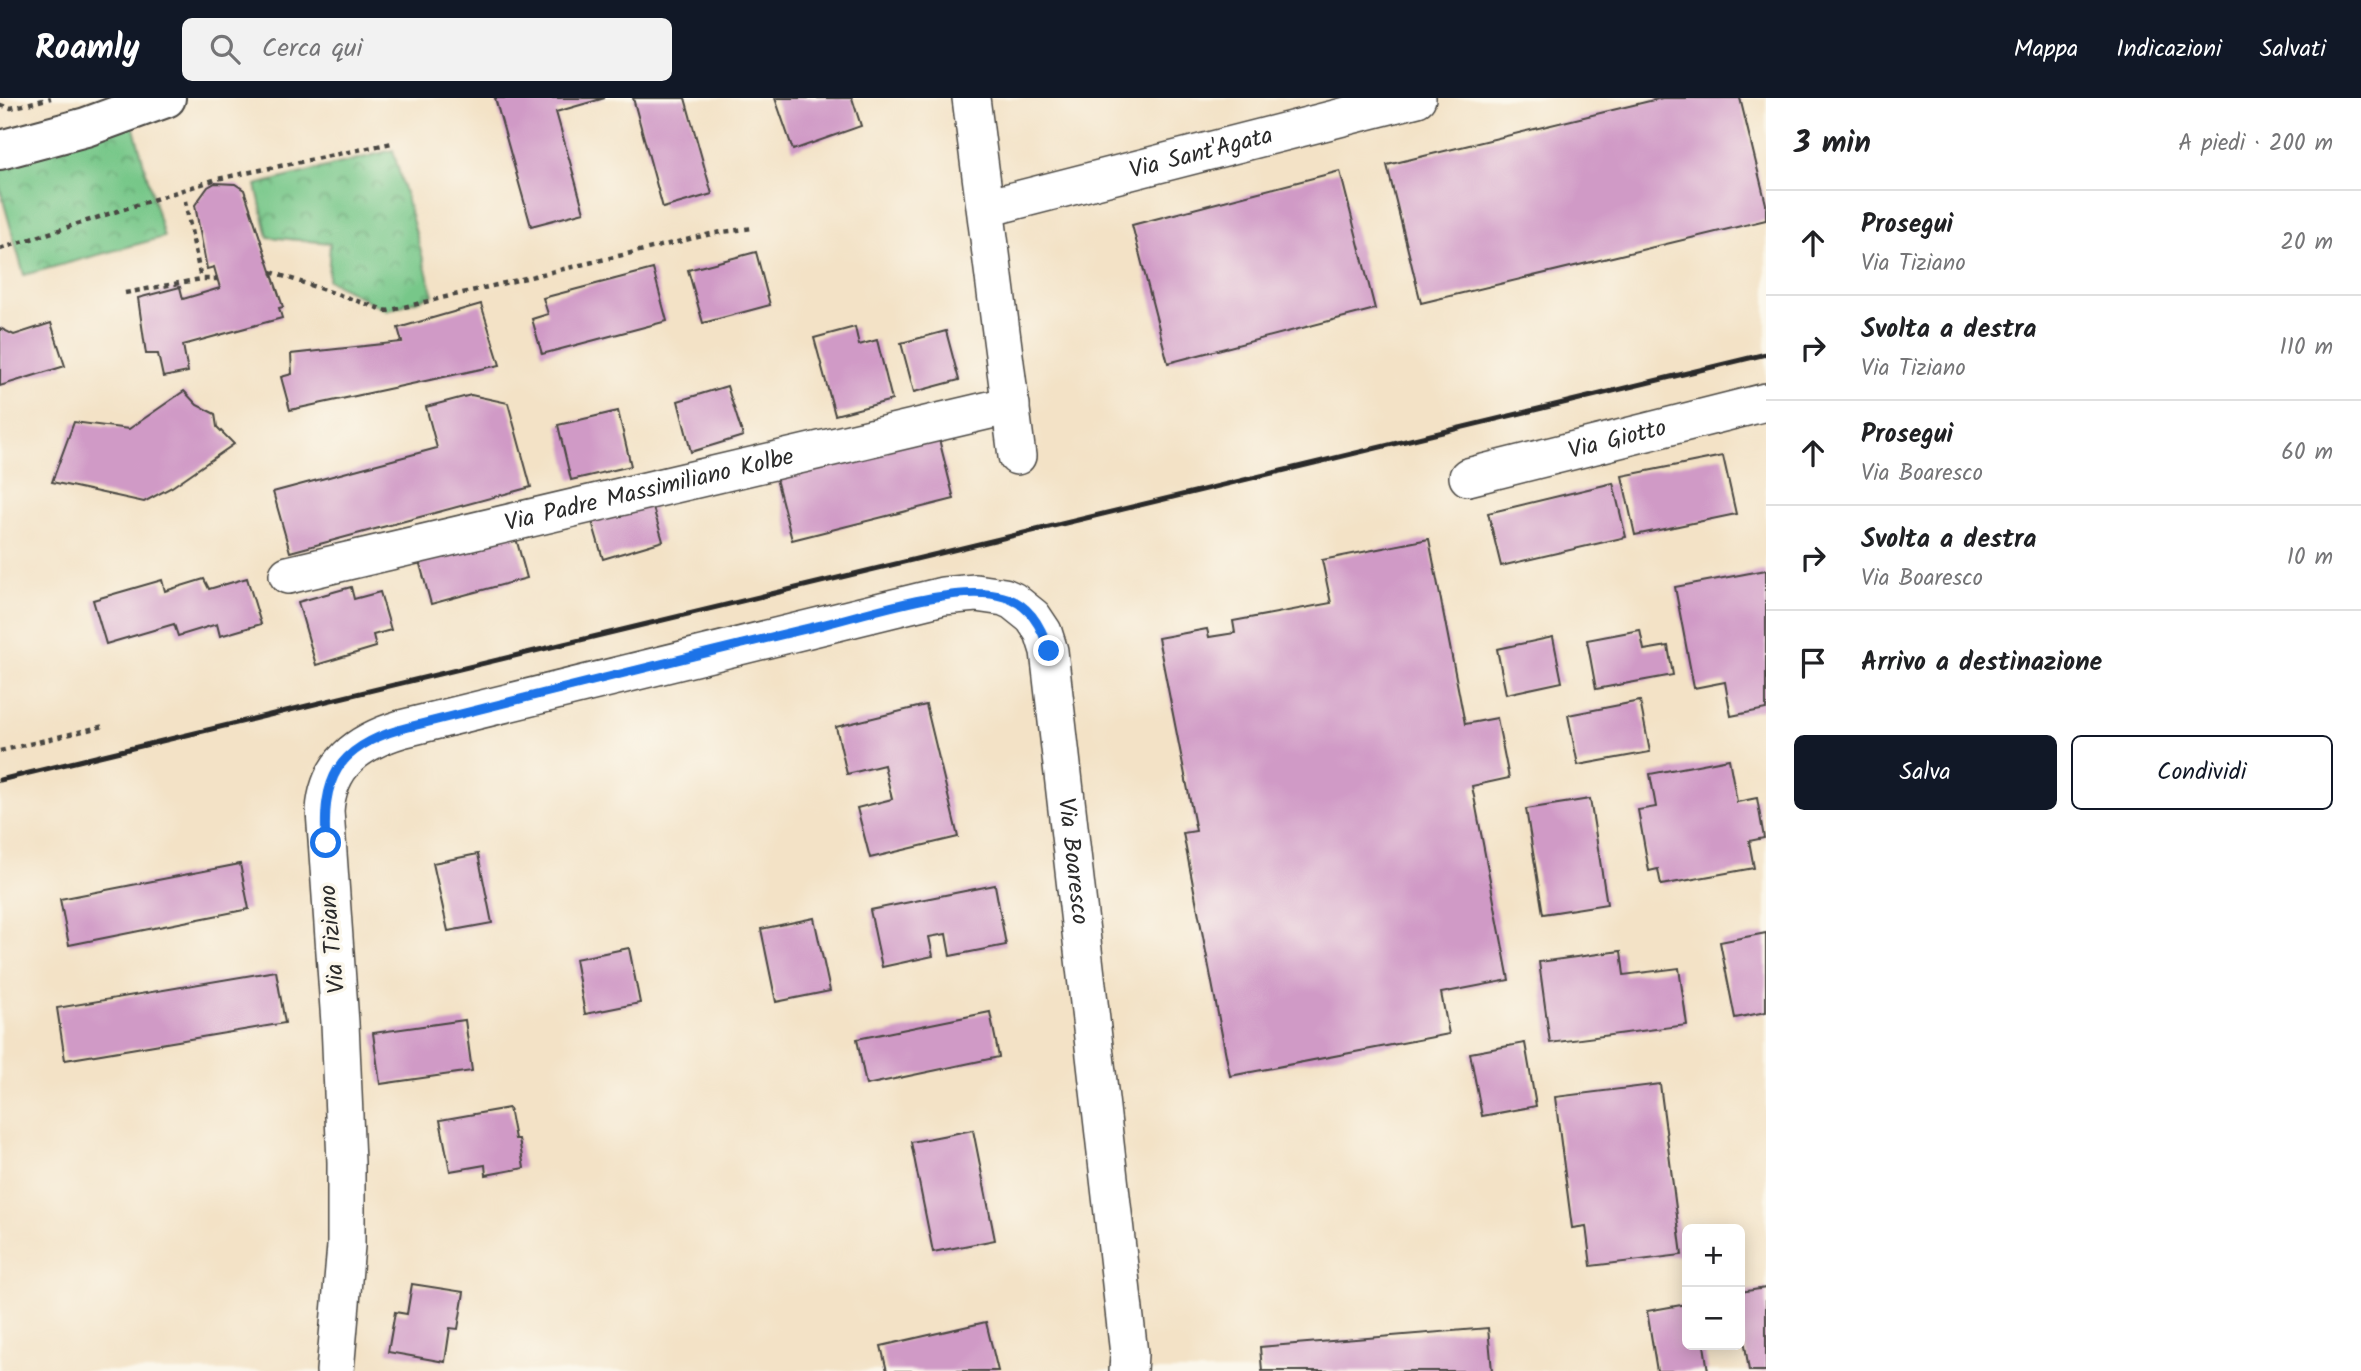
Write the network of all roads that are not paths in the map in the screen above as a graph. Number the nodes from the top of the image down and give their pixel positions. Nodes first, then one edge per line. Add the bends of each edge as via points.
1 (971, 98) edge
2 (1417, 98) edge
3 (164, 99) edge
4 (0, 127) edge
5 (0, 150) edge
6 (986, 208) junction
7 (1766, 402) edge
8 (1011, 405) junction
9 (1017, 456) dead end
10 (1468, 477) dead end
11 (288, 575) dead end
12 (782, 634) joint
13 (335, 1371) edge
14 (1128, 1371) edge

1 - 6 street
2 - 6 street, Via Sant'Agata
3 - 4 street via 97,104
3 - 5 street via 86,128
6 - 8 street
7 - 10 street, Via Giotto
8 - 9 street
8 - 11 street, Via Padre Massimiliano Kolbe
12 - 13 street, Via Tiziano via 390,732 352,753 334,775 327,794 325,833 347,1184
12 - 14 street, Via Boaresco via 961,593 1013,601 1043,632 1053,673

